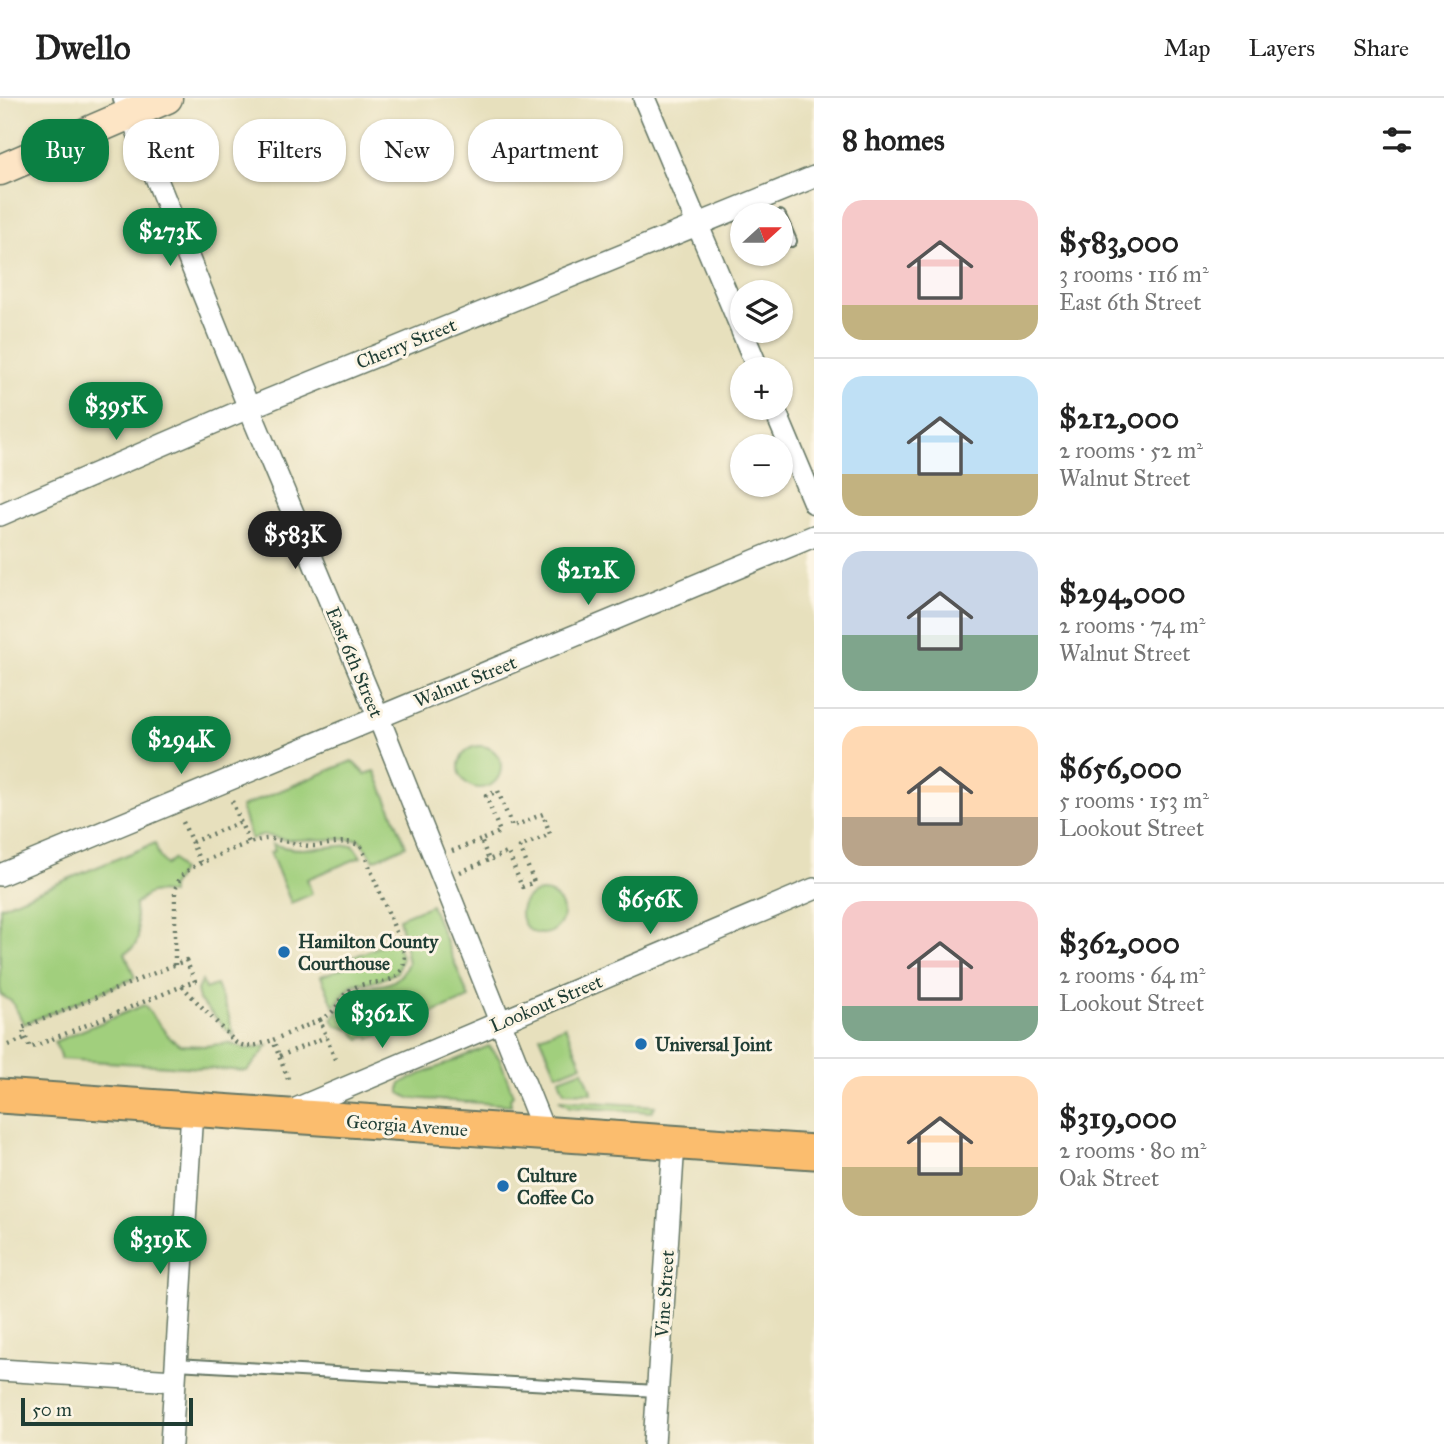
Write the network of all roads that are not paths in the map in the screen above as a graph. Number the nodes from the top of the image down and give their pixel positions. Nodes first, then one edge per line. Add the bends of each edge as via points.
1 (167, 98) edge
2 (644, 98) edge
3 (127, 105) edge
4 (0, 170) edge
5 (814, 177) edge
6 (772, 194) junction
7 (775, 203) edge
8 (697, 223) junction
9 (730, 302) edge
10 (249, 408) junction
11 (779, 420) edge
12 (814, 503) edge
13 (0, 515) edge
14 (814, 536) edge
15 (378, 716) junction
16 (0, 875) edge
17 (814, 889) edge
18 (502, 1022) junction
19 (0, 1096) edge
20 (192, 1111) junction
21 (278, 1117) junction
22 (545, 1135) junction
23 (674, 1143) junction
24 (814, 1152) edge
25 (0, 1370) edge
26 (175, 1372) junction
27 (657, 1391) junction
28 (172, 1444) edge
29 (654, 1444) edge

1 - 3 main road
2 - 8 street
3 - 4 main road
3 - 10 street, East 6th Street
5 - 6 street, Cherry Street
6 - 7 lane
6 - 8 street, Cherry Street
8 - 9 street
8 - 10 street, Cherry Street
10 - 13 street, Cherry Street
10 - 15 street, East 6th Street
11 - 12 street
14 - 15 street, Walnut Street
15 - 16 street, Walnut Street
15 - 18 street, East 6th Street
17 - 18 street, Lookout Street
18 - 21 street, Lookout Street
18 - 22 street, East 6th Street
19 - 20 main road, Georgia Avenue
20 - 21 main road, Georgia Avenue
20 - 26 street
21 - 22 main road, Georgia Avenue
22 - 23 main road, Georgia Avenue
23 - 24 main road, Georgia Avenue
23 - 27 street, Vine Street
25 - 26 street
26 - 27 lane
26 - 28 street
27 - 29 street, Vine Street

